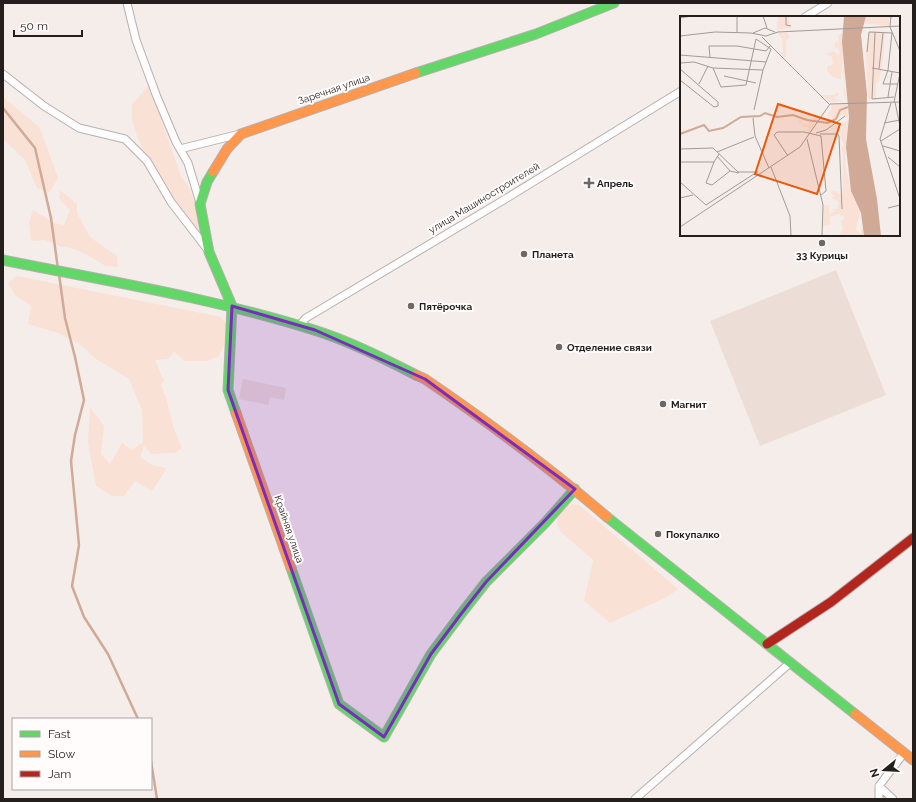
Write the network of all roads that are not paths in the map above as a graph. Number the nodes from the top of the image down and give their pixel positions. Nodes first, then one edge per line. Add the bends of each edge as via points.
1 (127, 3) edge
2 (614, 3) edge
3 (828, 3) edge
4 (807, 16) edge
5 (3, 74) edge
6 (680, 92) edge
7 (241, 134) junction
8 (180, 149) junction
9 (200, 204) junction
10 (209, 252) junction
11 (3, 260) edge
12 (232, 306) junction
13 (300, 325) junction
14 (575, 489) junction
15 (913, 538) edge
16 (767, 644) junction
17 (790, 663) junction
18 (904, 753) junction
19 (913, 760) edge
20 (879, 786) junction
21 (635, 799) edge
22 (879, 799) edge
23 (893, 799) edge

1 - 8 street via 136,40
2 - 7 street, Заречная улица via 536,34 429,68
3 - 4 street
5 - 10 street via 44,106 79,128 125,139 147,161 171,202
6 - 13 street, улица Машиностроителей via 306,318
7 - 8 street
7 - 9 street, Заречная улица via 214,170
8 - 9 street via 188,162
9 - 10 street, Заречная улица
10 - 12 street, Заречная улица
11 - 12 street
12 - 13 street
12 - 14 street, Крайняя улица via 228,390 339,704 384,736 431,654 461,614 486,582
13 - 14 street via 364,349 425,379 475,413
14 - 16 street
15 - 16 street via 831,602
16 - 17 street
17 - 18 street
17 - 21 street
18 - 19 street
18 - 20 street
20 - 22 street
20 - 23 street

